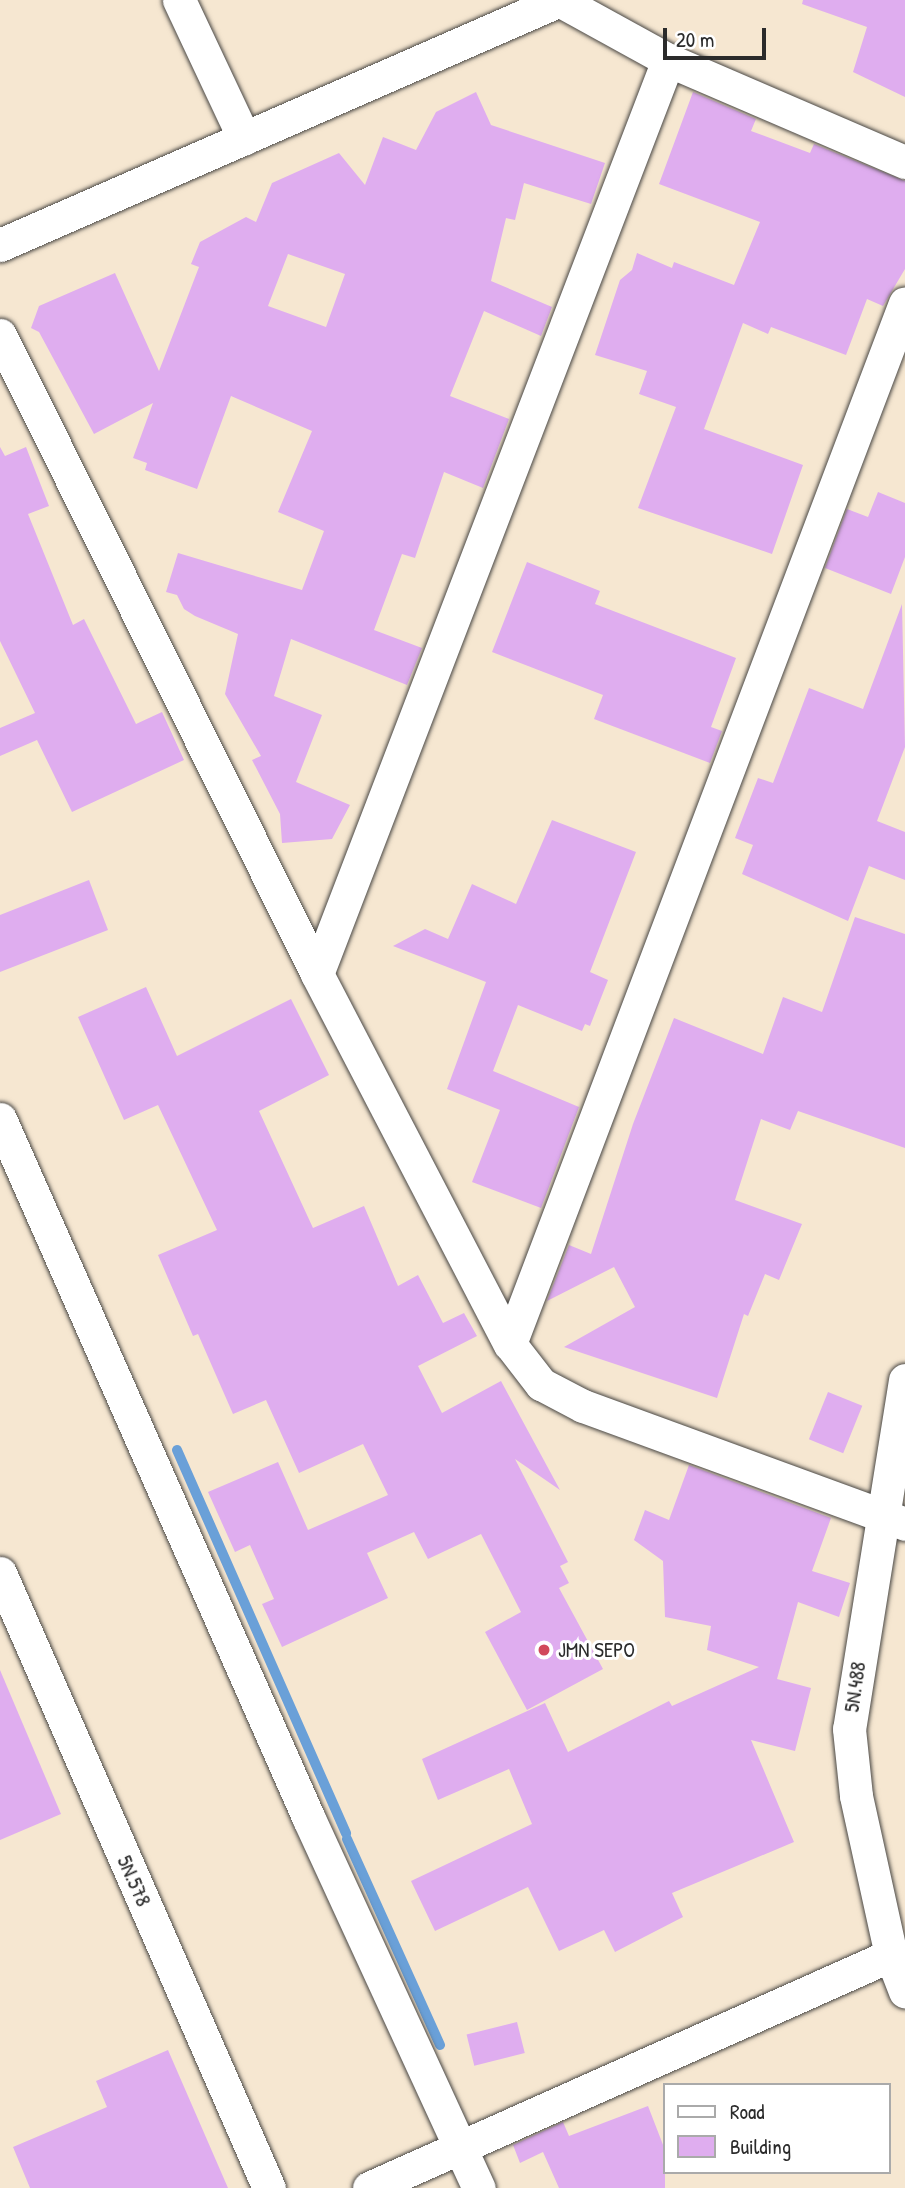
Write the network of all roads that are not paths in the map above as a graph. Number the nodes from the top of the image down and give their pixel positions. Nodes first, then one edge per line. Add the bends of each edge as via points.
1 (179, 0) edge
2 (559, 0) edge
3 (668, 60) junction
4 (244, 138) junction
5 (905, 162) edge
6 (0, 245) edge
7 (905, 303) edge
8 (0, 335) edge
9 (317, 974) junction
10 (3, 1132) edge
11 (510, 1344) junction
12 (905, 1380) edge
13 (893, 1520) edge
14 (0, 1573) edge
15 (891, 1955) junction
16 (905, 1991) edge
17 (461, 2147) junction
18 (269, 2188) edge
19 (369, 2188) edge
20 (479, 2188) edge

1 - 4 street
2 - 3 street
2 - 4 street
3 - 5 street
3 - 9 street
4 - 6 street
7 - 11 street
8 - 9 street
9 - 11 street
10 - 17 street via 309,1819
11 - 13 street via 541,1384 583,1406
12 - 13 street, 5N.488
13 - 15 street, 5N.488 via 849,1729 850,1763
14 - 18 street, 5N.578
15 - 16 street, 5N.488
15 - 17 street
17 - 19 street
17 - 20 street

